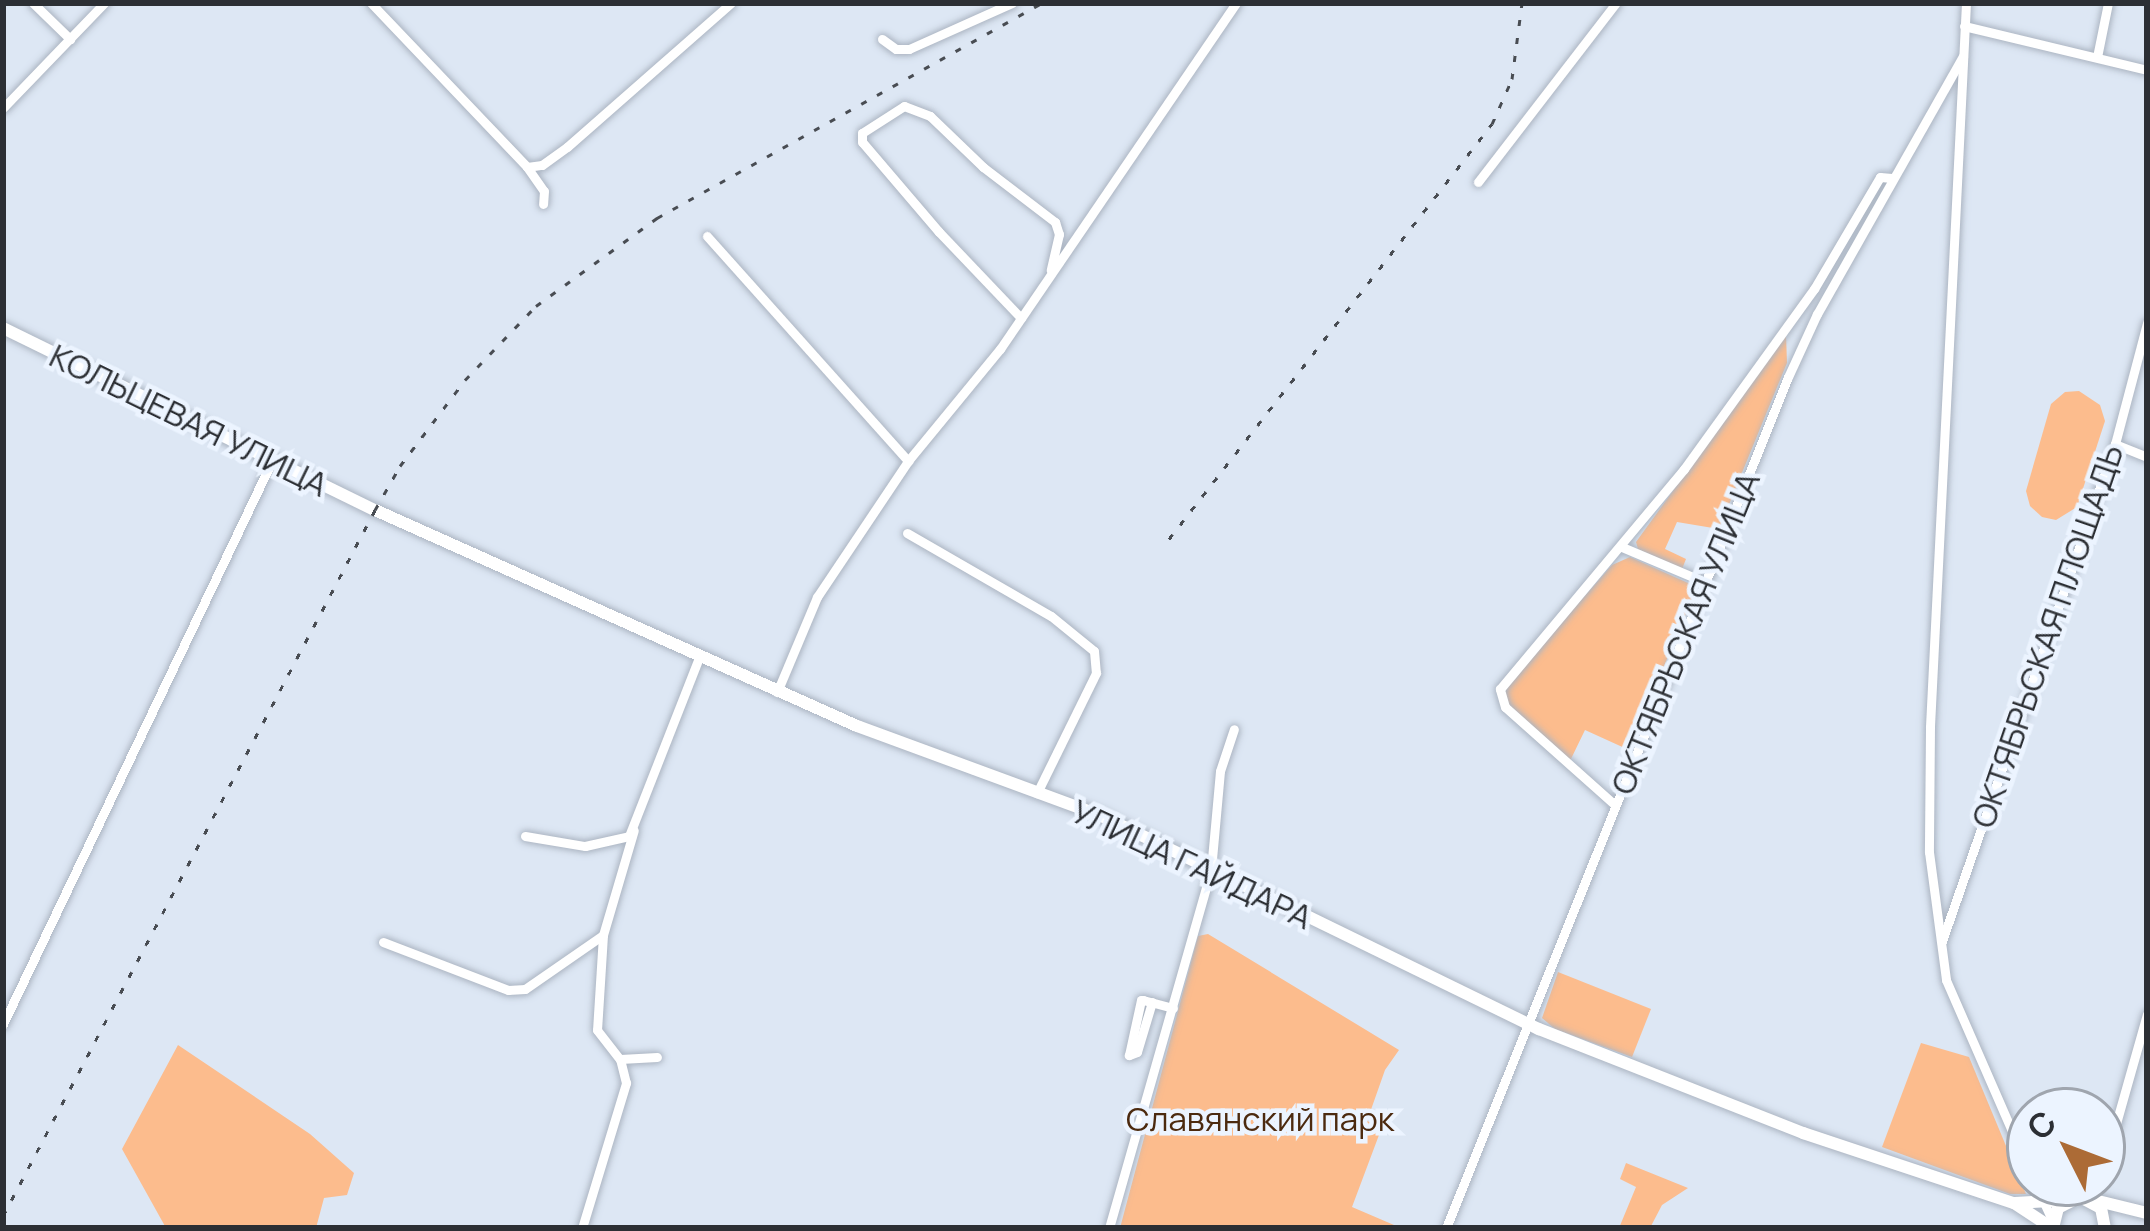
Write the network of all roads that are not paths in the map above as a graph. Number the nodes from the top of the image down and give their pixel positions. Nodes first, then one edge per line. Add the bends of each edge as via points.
1 (33, 3) edge
2 (104, 3) edge
3 (370, 3) edge
4 (731, 3) edge
5 (1012, 3) edge
6 (1236, 3) edge
7 (1616, 3) edge
8 (1966, 3) edge
9 (2108, 3) edge
10 (1964, 26) junction
11 (70, 39) junction
12 (882, 39) dead end
13 (1963, 56) junction
14 (2097, 57) junction
15 (2147, 70) edge
16 (5, 101) edge
17 (1962, 101) junction
18 (1934, 103) junction
19 (527, 167) junction
20 (1892, 178) junction
21 (1478, 182) dead end
22 (543, 204) dead end
23 (707, 236) dead end
24 (1052, 271) junction
25 (1021, 318) junction
26 (2147, 323) edge
27 (3, 328) edge
28 (2115, 444) junction
29 (2147, 457) edge
30 (908, 461) junction
31 (271, 463) junction
32 (374, 510) joint
33 (908, 533) dead end
34 (1622, 547) junction
35 (1705, 582) junction
36 (699, 657) junction
37 (777, 692) junction
38 (1234, 729) dead end
39 (1037, 793) junction
40 (1615, 805) junction
41 (634, 830) junction
42 (525, 836) dead end
43 (1211, 870) junction
44 (603, 935) junction
45 (383, 942) dead end
46 (1940, 946) junction
47 (1151, 1002) junction
48 (1173, 1008) junction
49 (2147, 1014) edge
50 (1527, 1023) junction
51 (3, 1024) edge
52 (657, 1057) dead end
53 (620, 1059) junction
54 (2126, 1088) edge
55 (2006, 1117) edge
56 (2006, 1198) edge
57 (2026, 1207) edge
58 (2081, 1207) edge
59 (2119, 1207) edge
60 (2131, 1209) junction
61 (2147, 1214) edge
62 (2053, 1226) edge
63 (582, 1228) edge
64 (1109, 1228) edge
65 (1445, 1228) edge
66 (2106, 1228) edge

1 - 11 street
2 - 11 street
3 - 19 street
4 - 19 street via 567,147
5 - 12 street via 903,51
6 - 24 street
7 - 21 street
8 - 10 street
9 - 14 street
10 - 13 street
10 - 14 street
11 - 16 street
13 - 17 street
13 - 18 street, ОКТЯБРЬСКАЯ УЛИЦА
14 - 15 street
17 - 18 street via 1949,95
17 - 46 street via 1927,805
18 - 20 street, ОКТЯБРЬСКАЯ УЛИЦА
19 - 22 street via 544,191
20 - 34 street via 1880,177 1814,289
20 - 35 street, ОКТЯБРЬСКАЯ УЛИЦА via 1817,314
23 - 30 street
24 - 25 street
24 - 25 street via 1055,222 930,116 904,106 862,133 925,216
25 - 30 street
26 - 28 street, ОКТЯБРЬСКАЯ ПЛОЩАДЬ
27 - 31 main road, КОЛЬЦЕВАЯ УЛИЦА
28 - 29 street
28 - 46 street, ОКТЯБРЬСКАЯ ПЛОЩАДЬ
30 - 37 street via 817,597
31 - 32 main road, КОЛЬЦЕВАЯ УЛИЦА
31 - 51 street
32 - 36 main road, УЛИЦА ГАЙДАРА
33 - 39 street via 1051,616 1094,651 1096,673
34 - 35 street
34 - 40 street via 1503,682 1499,697
35 - 40 street, ОКТЯБРЬСКАЯ УЛИЦА
36 - 37 main road, УЛИЦА ГАЙДАРА
36 - 41 street
37 - 39 main road, УЛИЦА ГАЙДАРА
38 - 43 street via 1220,771
39 - 43 main road, УЛИЦА ГАЙДАРА
40 - 50 street, ОКТЯБРЬСКАЯ УЛИЦА
41 - 42 street via 585,846
41 - 44 street
43 - 48 street
43 - 50 main road, УЛИЦА ГАЙДАРА
44 - 45 street via 517,991
44 - 53 street via 596,1022
46 - 55 street via 1948,985
47 - 47 street via 1139,1002 1130,1054 1137,1052
47 - 48 street
48 - 64 street
49 - 54 street
50 - 56 main road, УЛИЦА ГАЙДАРА via 1782,1125
50 - 65 street, ОКТЯБРЬСКАЯ УЛИЦА
52 - 53 street
53 - 63 street via 628,1077
57 - 62 main road, УЛИЦА ГАЙДАРА
58 - 62 main road
59 - 60 main road, УЛИЦА ГАЙДАРА
60 - 61 main road, УЛИЦА ГАЙДАРА
60 - 66 main road

